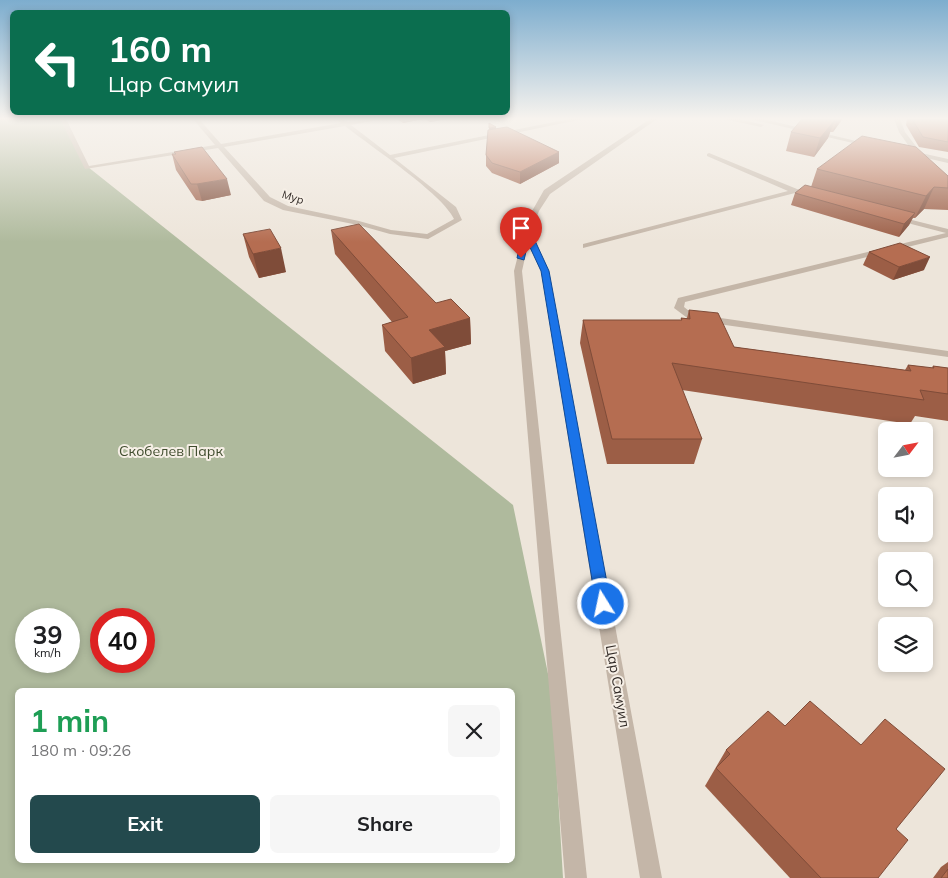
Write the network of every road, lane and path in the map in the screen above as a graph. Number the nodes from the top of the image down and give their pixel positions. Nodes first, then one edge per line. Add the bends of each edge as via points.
1 (83, 160) edge
2 (136, 160) edge
3 (233, 160) edge
4 (394, 160) edge
5 (594, 160) edge
6 (721, 160) edge
7 (924, 160) edge
8 (930, 168) edge
9 (795, 191) junction
10 (824, 198) edge
11 (889, 216) edge
12 (948, 231) edge
13 (527, 232) junction
14 (948, 236) edge
15 (586, 246) dead end
16 (948, 354) edge
17 (576, 878) edge
18 (651, 878) edge

1 - 2 street via 87,168
3 - 4 street, Мур via 267,199 286,208 359,222 390,232 428,237 458,220 453,209
5 - 13 street via 547,192 537,205
6 - 9 street
7 - 8 street
9 - 10 street
9 - 15 street
11 - 12 street
13 - 17 street via 518,271
13 - 18 street, Цар Самуил via 545,271
14 - 16 street via 681,300 678,308 690,317

